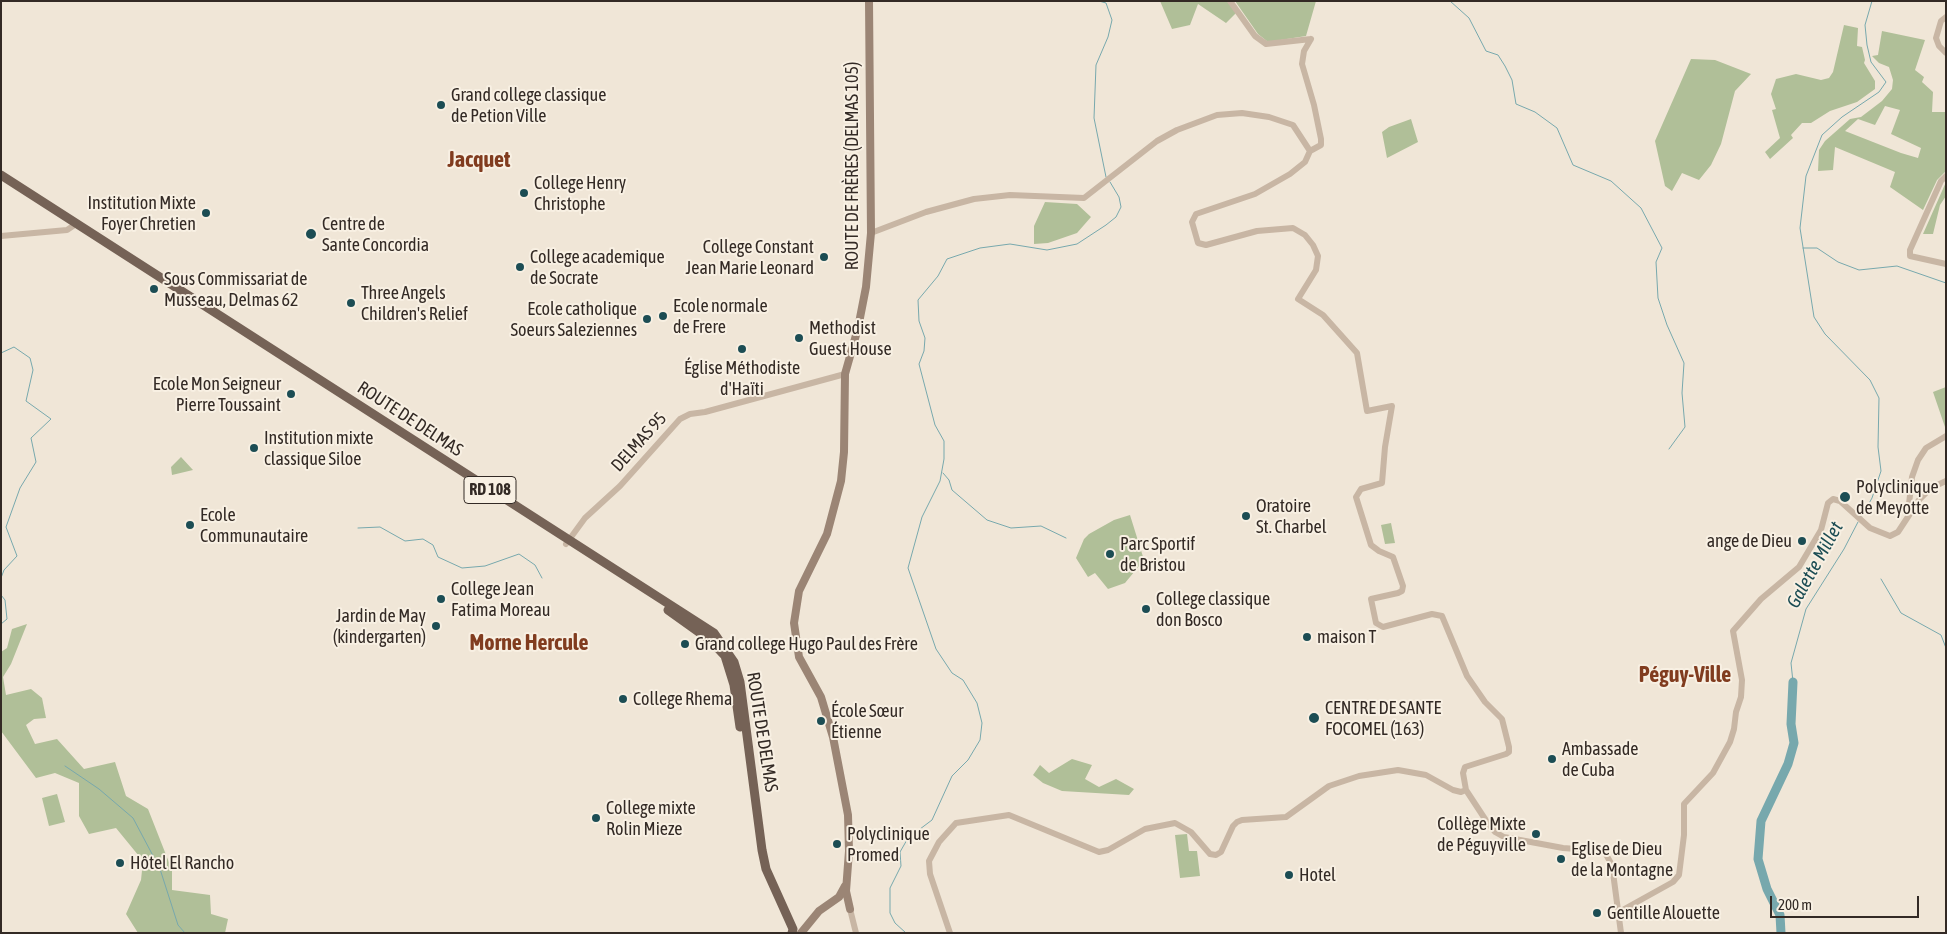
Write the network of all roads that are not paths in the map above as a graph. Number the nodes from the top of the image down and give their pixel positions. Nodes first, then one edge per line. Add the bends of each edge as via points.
1 (869, 1) edge
2 (1230, 1) edge
3 (1946, 17) edge
4 (1946, 53) edge
5 (1310, 151) junction
6 (1, 175) edge
7 (1946, 176) edge
8 (1, 181) edge
9 (75, 225) junction
10 (871, 232) junction
11 (1, 236) edge
12 (1946, 264) edge
13 (845, 374) junction
14 (1946, 436) edge
15 (1946, 481) edge
16 (1908, 514) junction
17 (567, 542) junction
18 (1466, 790) junction
19 (846, 882) junction
20 (834, 901) junction
21 (850, 909) junction
22 (1619, 912) junction
23 (792, 933) edge
24 (801, 933) edge
25 (856, 933) edge
26 (950, 933) edge
27 (1621, 933) edge

1 - 10 main road, ROUTE DE FRÈRES (DELMAS 105)
2 - 5 street via 1255,36 1266,44 1311,39 1304,51 1302,64 1321,144
3 - 4 street via 1941,21 1936,38
5 - 10 street via 1293,125 1242,113 1216,115 1157,141 1084,198 1010,195 974,199
5 - 18 street via 1301,166 1255,194 1196,214 1192,222 1198,243 1206,244 1278,228 1299,230 1318,256 1316,270 1298,299 1323,315 1357,353 1367,411 1392,406 1382,482 1361,489 1356,498 1369,540 1374,548 1393,557 1404,586 1398,593 1372,600 1376,622 1383,627 1432,614 1442,616 1467,676 1502,719 1509,752 1465,767
6 - 9 main road, ROUTE DE DELMAS / RD 108
7 - 12 street via 1910,250 1910,256
8 - 9 main road, ROUTE DE DELMAS / RD 108
9 - 11 street via 56,232
9 - 17 main road, ROUTE DE DELMAS / RD 108
10 - 13 main road, ROUTE DE FRÈRES (DELMAS 105) via 862,313
13 - 17 street, DELMAS 95 via 680,419 620,486 585,518
13 - 19 main road, ROUTE DE FRÈRES (DELMAS 105) via 841,482 827,534 799,591 794,623 799,657 821,697 833,737 848,816
14 - 16 street via 1926,448 1918,460 1912,477
15 - 16 street via 1932,488
16 - 22 street via 1898,532 1890,536 1870,528 1838,499 1833,499 1828,503 1821,530 1799,567 1760,599 1734,631 1742,680 1734,729 1713,773 1684,804 1684,847 1679,874 1673,882
17 - 23 main road, ROUTE DE DELMAS / RD 108 via 710,640 725,656 734,685 759,861 769,889
18 - 22 street via 1495,832 1504,837 1564,848 1604,851 1612,864
18 - 26 street via 1453,790 1426,775 1398,770 1359,776 1329,786 1286,817 1237,822 1221,852 1216,855 1210,854 1191,832 1175,823 1145,829 1099,852 1009,814 956,824 949,828 930,861 930,874
19 - 20 main road
19 - 21 main road, ROUTE DE FRÈRES (DELMAS 105)
20 - 21 main road via 846,904
20 - 24 main road via 819,911
21 - 25 street
22 - 27 street

